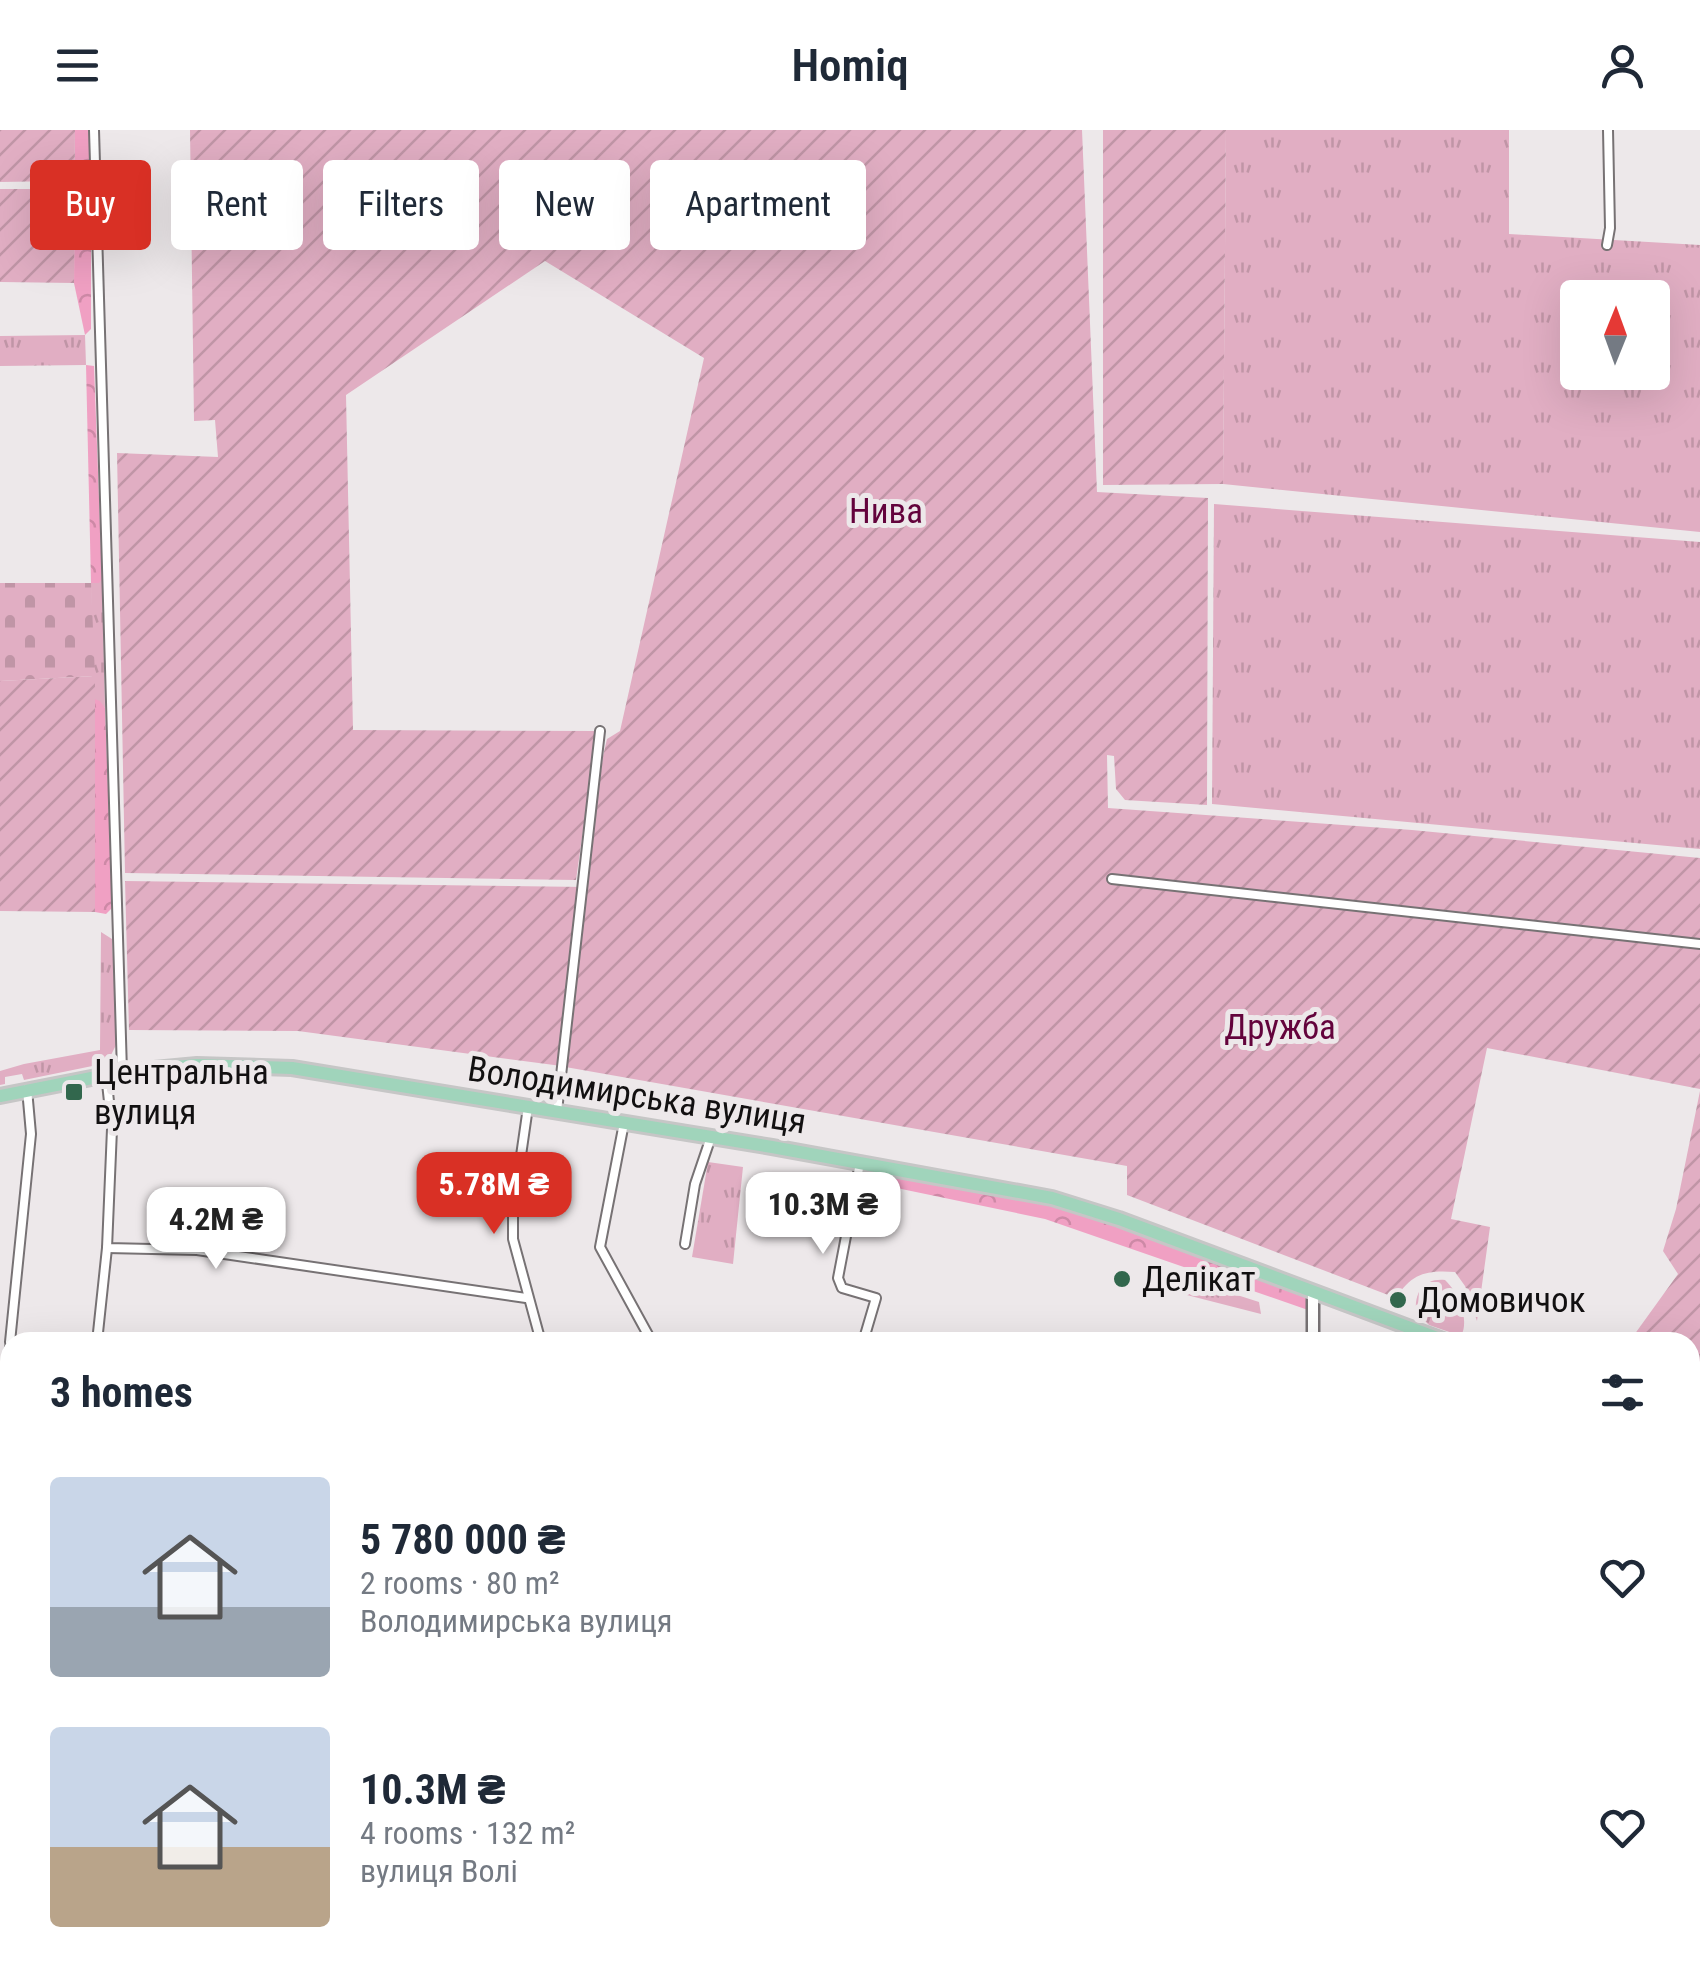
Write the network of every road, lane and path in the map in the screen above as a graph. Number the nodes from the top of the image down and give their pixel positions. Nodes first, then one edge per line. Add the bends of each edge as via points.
1 (94, 130) edge
2 (1608, 130) edge
3 (1606, 245) dead end
4 (600, 731) dead end
5 (1112, 879) dead end
6 (1700, 944) edge
7 (122, 1072) junction
8 (106, 1074) junction
9 (27, 1089) junction
10 (0, 1096) edge
11 (528, 1107) junction
12 (557, 1112) junction
13 (624, 1122) junction
14 (711, 1137) junction
15 (860, 1163) junction
16 (685, 1244) dead end
17 (106, 1248) junction
18 (1313, 1292) junction
19 (526, 1298) junction
20 (11, 1332) edge
21 (98, 1332) edge
22 (538, 1332) edge
23 (646, 1332) edge
24 (866, 1332) edge
25 (1313, 1332) edge
26 (1421, 1332) edge

1 - 7 street
2 - 3 street
4 - 12 street
5 - 6 street
7 - 8 main road, Володимирська вулиця
7 - 11 main road, Володимирська вулиця via 292,1068
8 - 9 main road, Володимирська вулиця
8 - 17 street via 112,1129
9 - 10 main road, Володимирська вулиця
9 - 20 street via 31,1134
11 - 12 main road, Володимирська вулиця
11 - 19 street, Володимирська вулиця via 512,1211
12 - 13 main road, Володимирська вулиця
13 - 14 main road, Володимирська вулиця
13 - 23 street via 600,1248
14 - 15 main road, Володимирська вулиця
14 - 16 street
15 - 18 main road, Володимирська вулиця via 1052,1198
15 - 24 street via 838,1278 842,1288 876,1298
17 - 19 street via 197,1250
17 - 21 street
18 - 25 street
18 - 26 main road, Володимирська вулиця
19 - 22 street, Володимирська вулиця

